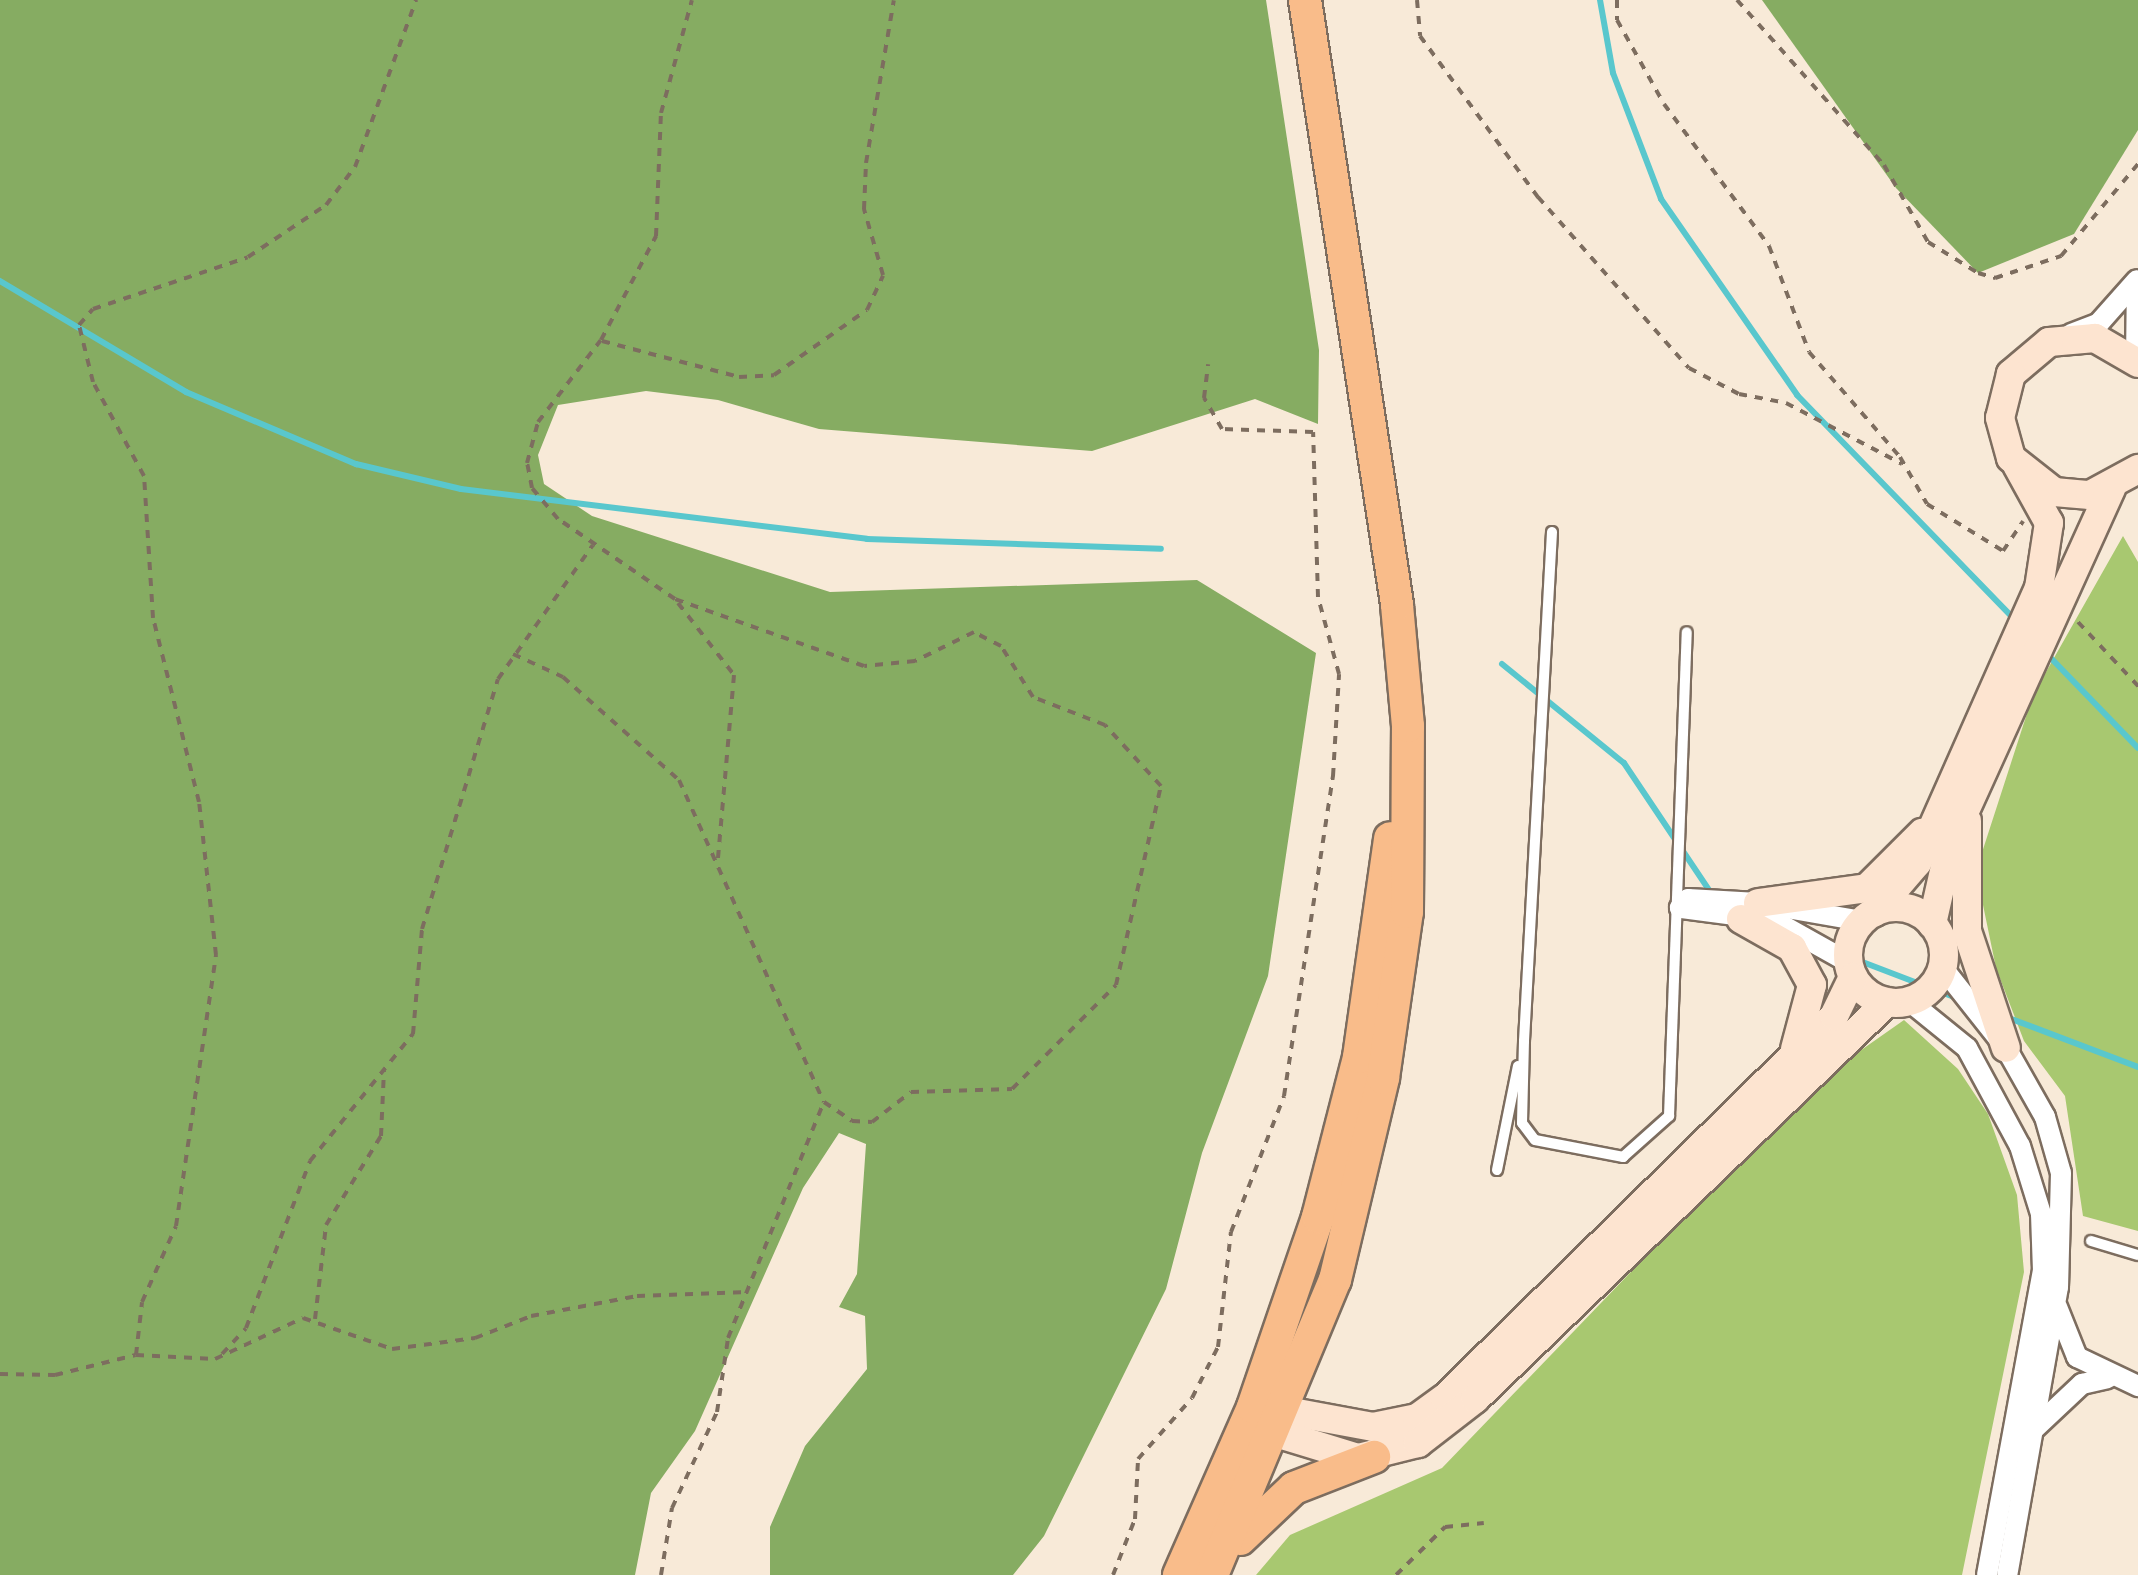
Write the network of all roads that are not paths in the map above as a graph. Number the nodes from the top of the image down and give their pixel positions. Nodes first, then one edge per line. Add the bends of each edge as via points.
1 (1305, 0) edge
2 (2138, 278) edge
3 (2049, 342) junction
4 (2137, 362) edge
5 (2018, 465) junction
6 (2138, 468) edge
7 (2111, 489) junction
8 (1552, 532) dead end
9 (1397, 604) junction
10 (1687, 632) dead end
11 (1955, 805) junction
12 (1680, 908) junction
13 (1749, 911) junction
14 (1869, 916) junction
15 (1932, 924) junction
16 (1942, 967) junction
17 (1851, 970) junction
18 (1898, 1002) junction
19 (1524, 1041) junction
20 (2006, 1048) junction
21 (1790, 1060) junction
22 (1497, 1170) dead end
23 (2090, 1241) dead end
24 (2138, 1255) edge
25 (2055, 1302) junction
26 (2107, 1378) junction
27 (2138, 1386) edge
28 (1253, 1408) junction
29 (1282, 1419) junction
30 (2032, 1431) junction
31 (1374, 1457) junction
32 (1179, 1575) edge
33 (1213, 1575) edge
34 (1987, 1575) edge
35 (2007, 1575) edge

1 - 9 highway
2 - 3 street via 2099,323
2 - 4 street
3 - 4 main road via 2095,338
3 - 5 main road via 2028,355 2002,398 2003,439
5 - 7 main road via 2054,492
5 - 11 main road via 2046,508 2049,552
6 - 7 main road
7 - 11 main road via 2087,526 2060,604
8 - 19 lane
9 - 28 highway via 1388,862 1358,1057 1318,1217
9 - 29 highway via 1411,816 1398,985 1358,1192
10 - 12 lane
11 - 13 main road via 1867,888
11 - 14 main road via 1917,864
11 - 15 main road
11 - 20 main road via 1967,931
12 - 13 street via 1688,899
12 - 19 lane via 1669,1116 1624,1157 1535,1140 1522,1124
13 - 14 street
13 - 17 street
13 - 21 main road via 1792,948 1812,985 1808,1022
14 - 15 main road via 1905,908
14 - 17 main road
15 - 16 main road
16 - 18 main road
16 - 20 street
17 - 18 main road
17 - 21 main road via 1834,1016
18 - 31 main road via 1475,1399 1418,1443
18 - 34 street via 1967,1048 2020,1146 2040,1214 2043,1270
19 - 22 lane
20 - 25 street via 2045,1117 2061,1173
21 - 29 main road via 1417,1418 1374,1426
23 - 24 lane
25 - 26 street via 2077,1357
25 - 30 street
26 - 27 street
26 - 30 street via 2070,1392
28 - 29 main road
28 - 32 highway
29 - 31 main road
29 - 33 highway
30 - 35 street
31 - 33 highway via 1329,1470 1267,1508

